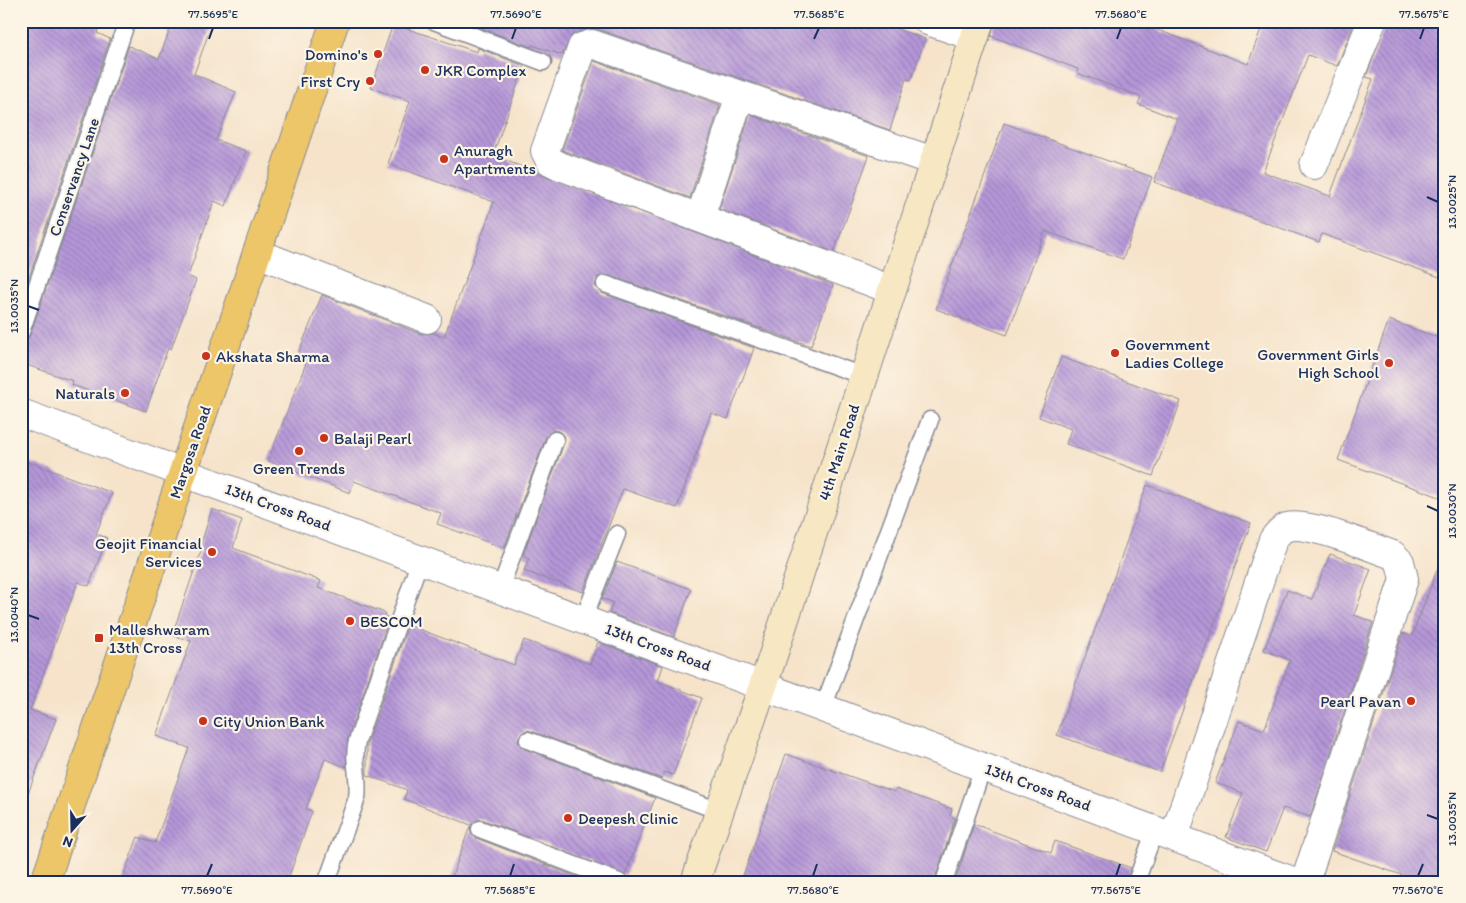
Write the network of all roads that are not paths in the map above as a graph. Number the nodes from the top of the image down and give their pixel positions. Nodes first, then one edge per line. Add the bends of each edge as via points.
1 (127, 21) edge
2 (335, 21) edge
3 (434, 21) edge
4 (928, 21) edge
5 (1372, 21) edge
6 (977, 29) edge
7 (543, 62) dead end
8 (740, 95) junction
9 (934, 161) junction
10 (1314, 165) dead end
11 (700, 218) junction
12 (257, 253) junction
13 (606, 284) dead end
14 (892, 290) junction
15 (427, 319) dead end
16 (21, 332) edge
17 (863, 376) junction
18 (21, 413) edge
19 (930, 420) dead end
20 (555, 440) dead end
21 (183, 472) junction
22 (617, 534) dead end
23 (420, 560) junction
24 (500, 589) junction
25 (583, 620) junction
26 (763, 686) junction
27 (823, 708) junction
28 (528, 740) dead end
29 (983, 767) junction
30 (720, 811) junction
31 (480, 828) dead end
32 (1165, 834) junction
33 (327, 881) edge
34 (45, 882) edge
35 (618, 882) edge
36 (695, 882) edge
37 (944, 882) edge
38 (1136, 882) edge
39 (1295, 882) edge
40 (1305, 882) edge

1 - 16 lane, Conservancy Lane
2 - 12 main road, Margosa Road
3 - 7 lane
4 - 6 street
5 - 10 street
6 - 9 street, 4th Main Road
8 - 9 street
8 - 11 street
8 - 11 street via 592,44 583,45 545,151 550,161 560,166
9 - 14 street, 4th Main Road
11 - 14 street
12 - 15 street
12 - 21 main road, Margosa Road
13 - 17 lane
14 - 17 street, 4th Main Road
17 - 26 street, 4th Main Road
18 - 21 street, 13th Cross Road
19 - 27 lane
20 - 24 lane
21 - 23 street, 13th Cross Road
21 - 34 main road, Margosa Road
22 - 25 lane
23 - 24 street, 13th Cross Road
23 - 33 lane via 354,751 359,785 357,798
24 - 25 street, 13th Cross Road
25 - 26 street, 13th Cross Road
26 - 27 street, 13th Cross Road
26 - 30 street, 4th Main Road
27 - 29 street, 13th Cross Road
28 - 30 lane
29 - 32 street, 13th Cross Road
29 - 37 lane
30 - 36 street, 4th Main Road
31 - 35 lane
32 - 38 lane
32 - 39 street, 13th Cross Road
32 - 40 street via 1278,533 1285,528 1305,526 1393,555 1400,562 1404,579

